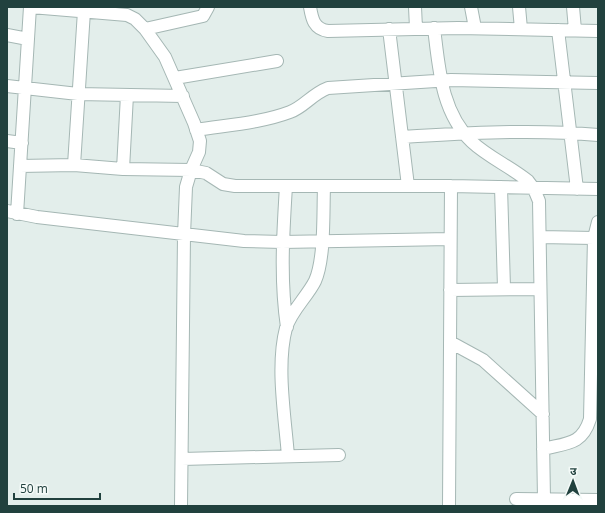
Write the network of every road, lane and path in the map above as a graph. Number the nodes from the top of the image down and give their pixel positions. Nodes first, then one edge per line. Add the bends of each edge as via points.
1 (31, 7) edge
2 (208, 7) edge
3 (310, 7) edge
4 (414, 7) edge
5 (471, 7) edge
6 (519, 7) edge
7 (573, 7) edge
8 (84, 10) junction
9 (416, 28) junction
10 (434, 28) junction
11 (475, 28) junction
12 (146, 29) junction
13 (389, 29) junction
14 (521, 29) junction
15 (558, 30) junction
16 (575, 30) junction
17 (598, 31) edge
18 (7, 35) edge
19 (28, 39) junction
20 (277, 61) dead end
21 (174, 78) junction
22 (441, 80) junction
23 (396, 83) junction
24 (564, 83) junction
25 (598, 83) edge
26 (7, 86) edge
27 (25, 88) junction
28 (78, 94) junction
29 (128, 95) junction
30 (183, 96) junction
31 (196, 130) junction
32 (572, 132) junction
33 (465, 133) junction
34 (598, 135) edge
35 (402, 137) junction
36 (7, 141) edge
37 (22, 143) junction
38 (74, 165) junction
39 (20, 166) junction
40 (123, 168) junction
41 (191, 170) junction
42 (286, 186) junction
43 (408, 186) junction
44 (451, 186) junction
45 (324, 187) junction
46 (502, 187) junction
47 (534, 189) junction
48 (577, 189) junction
49 (598, 189) edge
50 (12, 213) edge
51 (598, 222) edge
52 (184, 235) junction
53 (540, 237) junction
54 (594, 238) junction
55 (450, 239) junction
56 (282, 242) junction
57 (322, 242) junction
58 (504, 288) junction
59 (540, 289) junction
60 (450, 290) junction
61 (287, 327) junction
62 (450, 342) junction
63 (543, 414) junction
64 (544, 449) junction
65 (339, 455) dead end
66 (288, 456) junction
67 (182, 459) junction
68 (516, 499) dead end
69 (544, 499) junction
70 (598, 500) edge
71 (181, 506) edge
72 (449, 506) edge

1 - 8 street
1 - 19 street
2 - 12 street via 203,16
3 - 13 street via 314,22 322,30
4 - 9 street
5 - 11 street
6 - 14 street
7 - 16 street
8 - 12 street via 127,15
8 - 28 street
9 - 10 street
9 - 13 street
10 - 11 street
10 - 22 street
11 - 14 street
12 - 21 street via 165,57
13 - 23 street
14 - 15 street
15 - 16 street
15 - 24 street
16 - 17 street
18 - 19 street
19 - 27 street
20 - 21 street
21 - 30 street
22 - 23 street
22 - 24 street
22 - 33 street via 450,110
23 - 31 street via 328,88 316,93 290,112 271,118
23 - 35 street
24 - 25 street
24 - 32 street
26 - 27 street
27 - 28 street
27 - 37 street
28 - 29 street
28 - 38 street
29 - 30 street
29 - 40 street
30 - 31 street
31 - 41 street via 200,146
32 - 33 street
32 - 34 street
32 - 48 street
33 - 35 street
33 - 47 street via 473,142 522,176
35 - 43 street
36 - 37 street
37 - 39 street
38 - 39 street
38 - 40 street
39 - 50 street
40 - 41 street
41 - 42 street via 206,173 223,184
41 - 52 street via 186,187
42 - 45 street
42 - 56 street
43 - 44 street
43 - 45 street
44 - 46 street
44 - 55 street
45 - 57 street
46 - 47 street
46 - 58 street
47 - 48 street
47 - 53 street via 539,209
48 - 49 street
50 - 52 street
51 - 54 street
52 - 56 street
52 - 67 street
53 - 54 street
53 - 59 street
54 - 64 street via 590,419 586,432 580,438
55 - 57 street
55 - 60 street
56 - 57 street
56 - 61 street via 282,295
57 - 61 street via 316,278
58 - 59 street
58 - 60 street
59 - 63 street
60 - 62 street
61 - 66 street via 282,372
62 - 63 street via 483,360
62 - 72 street
63 - 64 street
64 - 69 street
65 - 66 street
66 - 67 street
67 - 71 street
68 - 69 street
69 - 70 street

